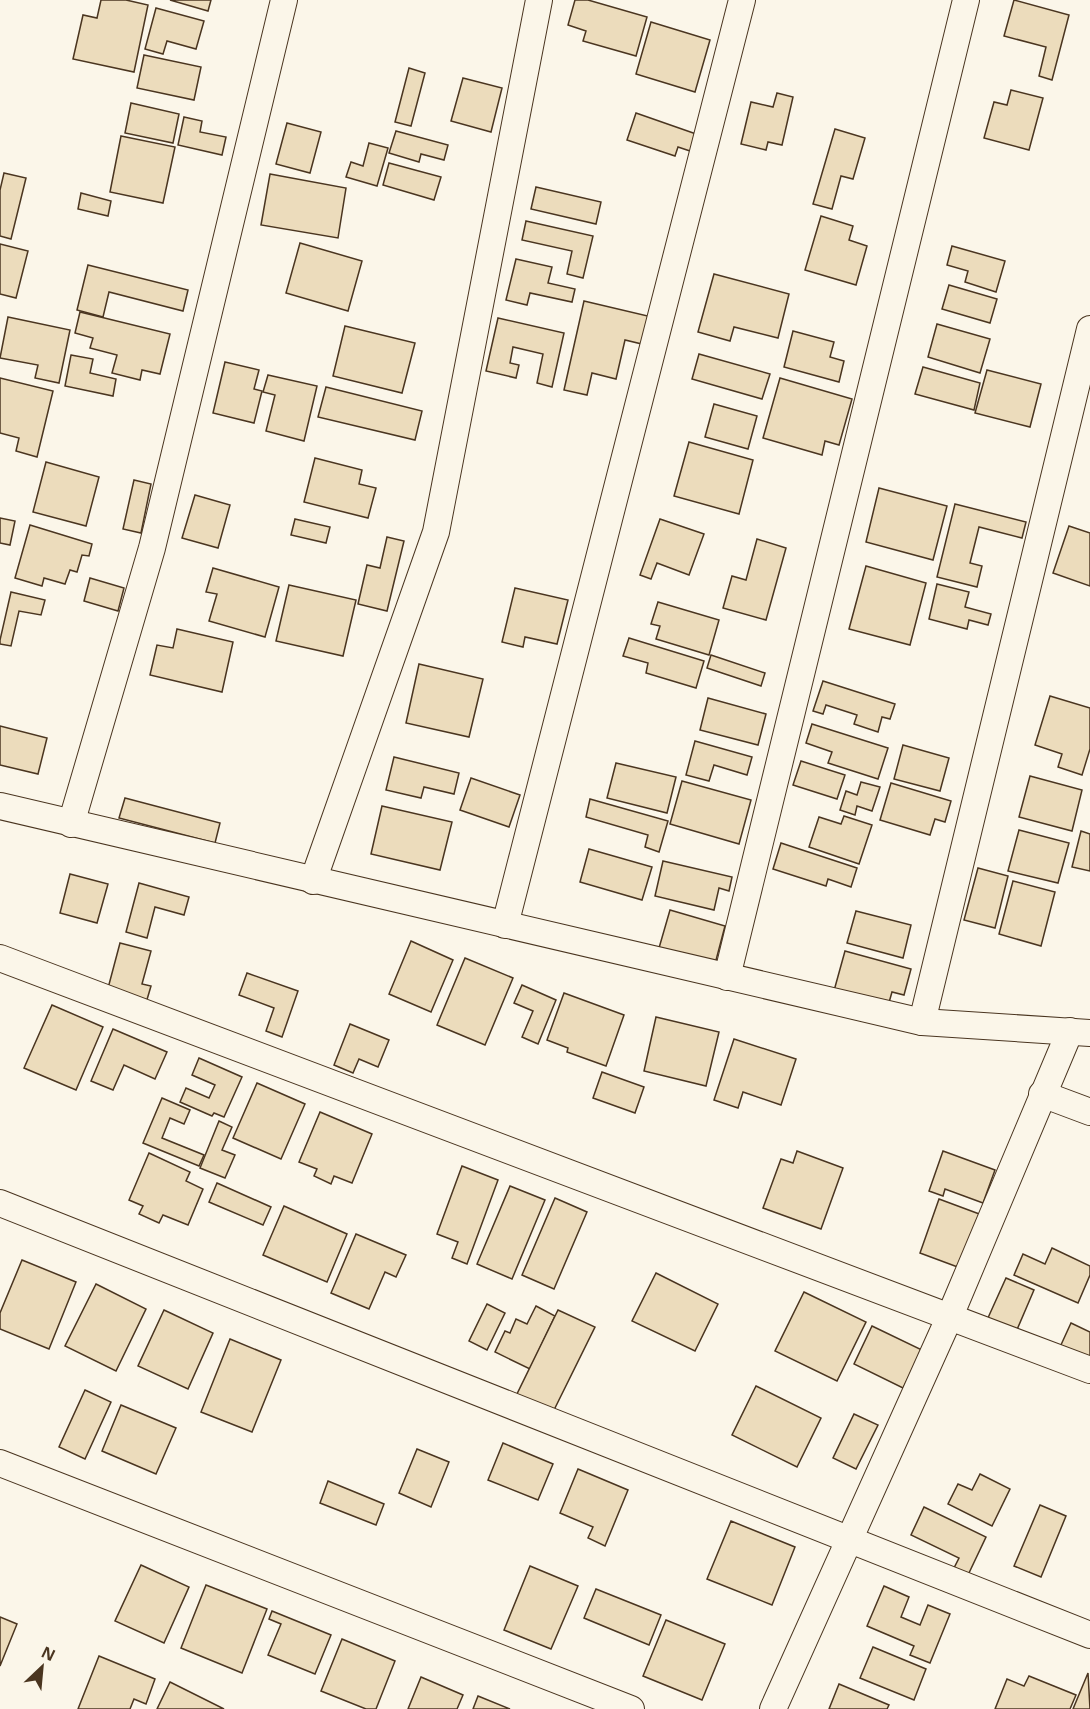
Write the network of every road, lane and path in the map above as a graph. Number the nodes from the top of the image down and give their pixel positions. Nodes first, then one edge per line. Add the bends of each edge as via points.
1 (284, 0) edge
2 (539, 0) edge
3 (742, 0) edge
4 (966, 0) edge
5 (1090, 329) edge
6 (0, 806) edge
7 (71, 824) junction
8 (314, 881) junction
9 (505, 925) junction
10 (0, 958) edge
11 (727, 977) junction
12 (922, 1022) junction
13 (1080, 1032) edge
14 (1042, 1094) junction
15 (1090, 1112) edge
16 (0, 1203) edge
17 (950, 1316) junction
18 (1090, 1370) edge
19 (0, 1463) edge
20 (851, 1541) junction
21 (1090, 1635) edge
22 (631, 1709) edge
23 (773, 1709) edge

1 - 7 street via 153,548
2 - 8 street via 436,532
3 - 9 street
4 - 11 street
5 - 12 street
6 - 7 street
7 - 8 street
8 - 9 street
9 - 11 street
10 - 17 street
11 - 12 street
12 - 13 street
13 - 14 street
14 - 15 street
14 - 17 street
16 - 20 street
17 - 18 street
17 - 20 street
19 - 22 street
20 - 21 street
20 - 23 street

